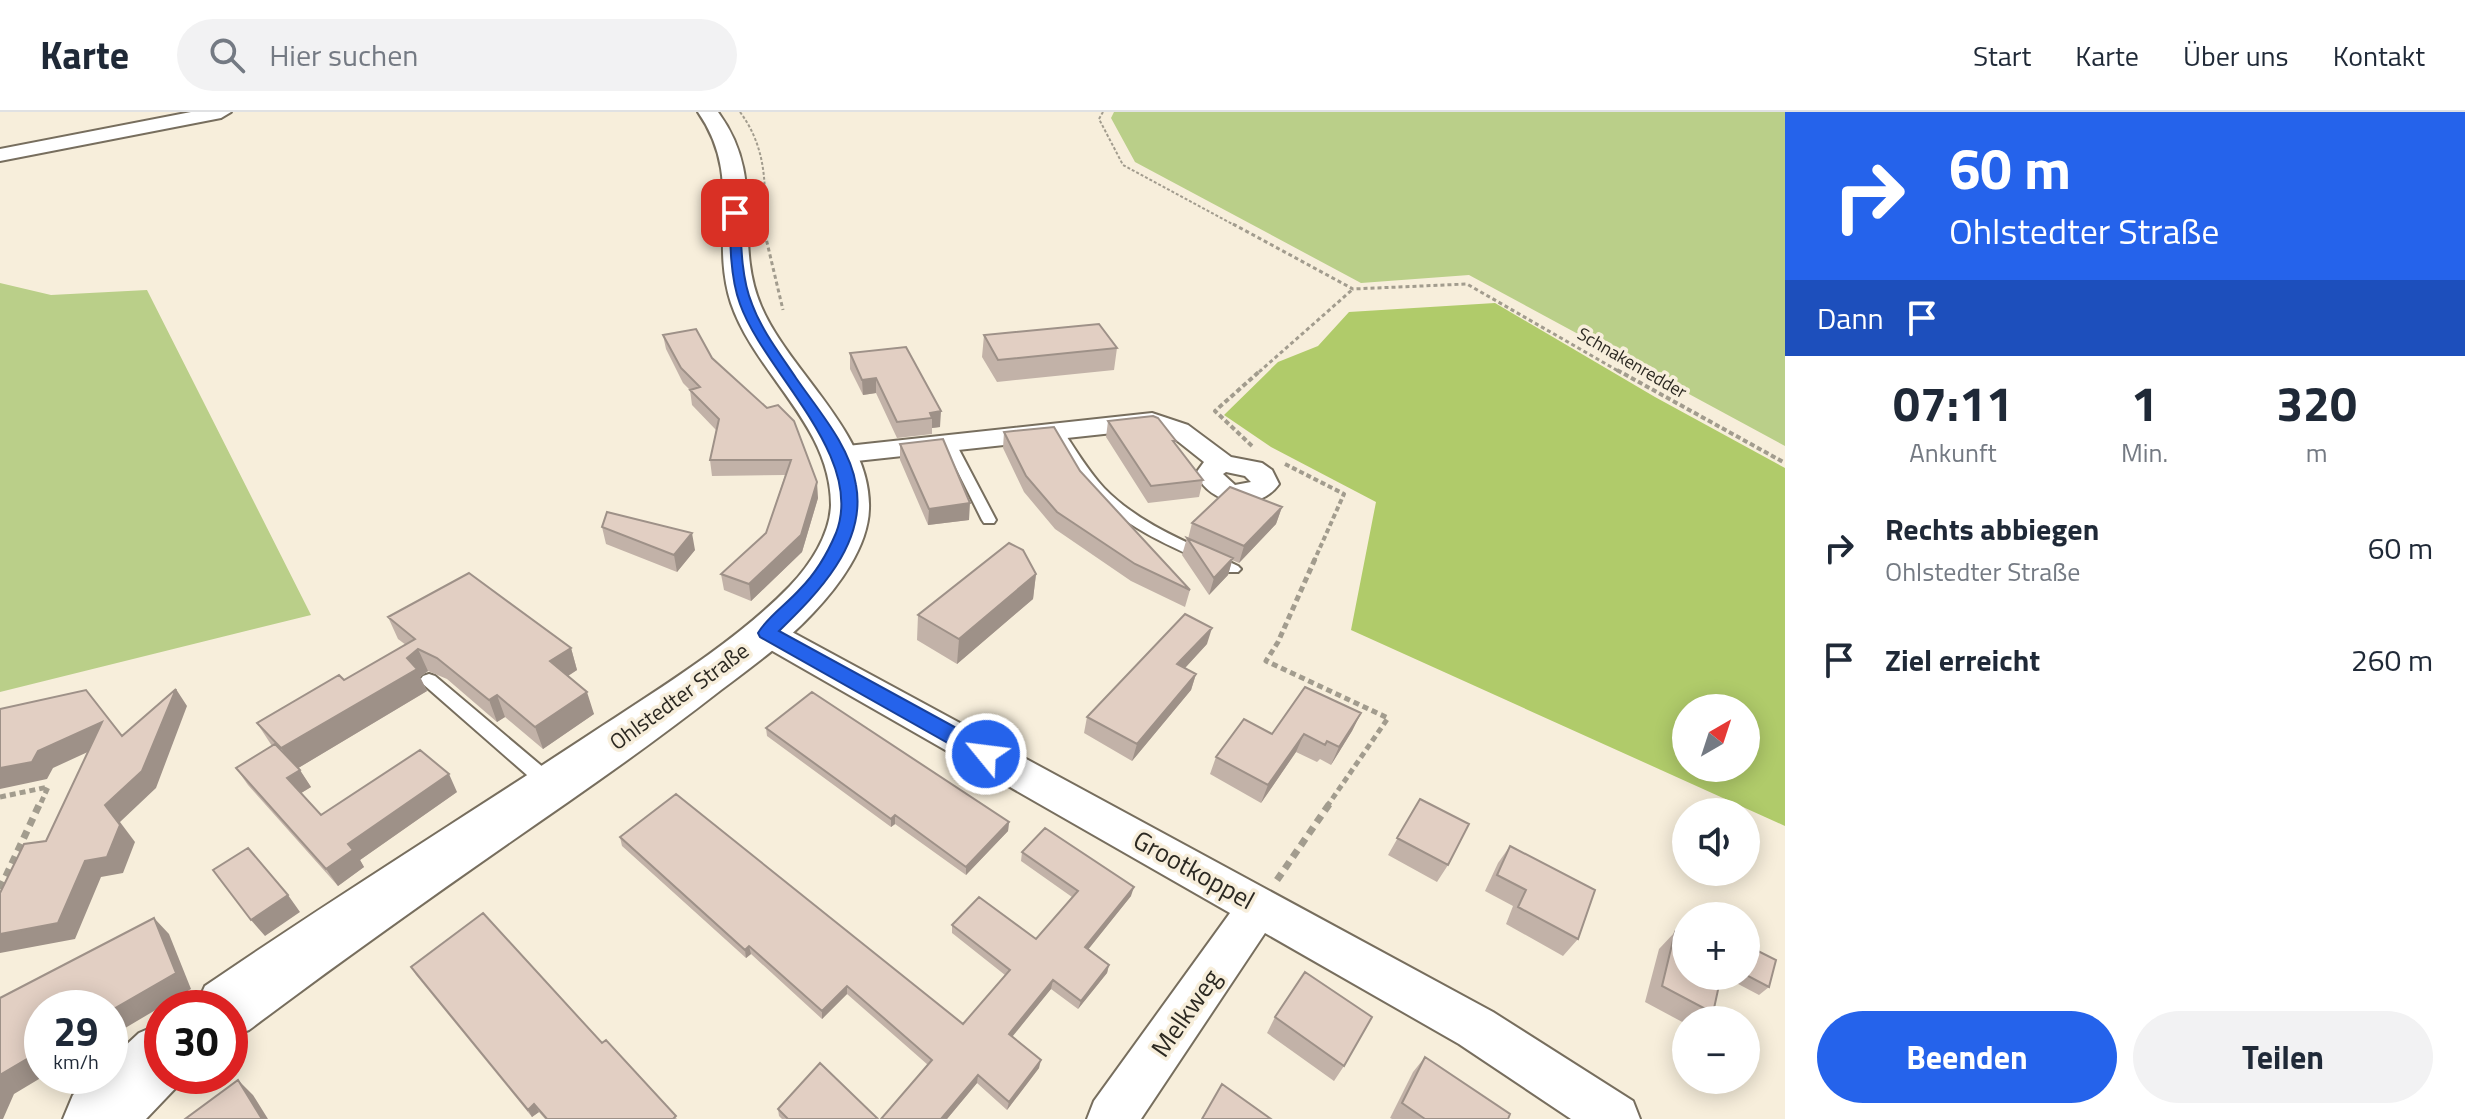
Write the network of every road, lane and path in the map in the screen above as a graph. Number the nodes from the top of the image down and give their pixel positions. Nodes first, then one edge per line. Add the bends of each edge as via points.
1 (221, 112) edge
2 (708, 112) edge
3 (740, 112) edge
4 (1103, 112) edge
5 (0, 155) edge
6 (764, 212) dead end
7 (764, 227) dead end
8 (1353, 289) junction
9 (783, 313) dead end
10 (1056, 430) junction
11 (949, 442) junction
12 (1257, 450) dead end
13 (838, 455) junction
14 (1282, 462) dead end
15 (1785, 463) edge
16 (1223, 464) dead end
17 (989, 520) dead end
18 (1233, 569) edge
19 (767, 633) junction
20 (429, 680) dead end
21 (551, 785) junction
22 (0, 797) edge
23 (0, 889) edge
24 (1259, 906) junction
25 (248, 993) edge
26 (144, 1073) edge
27 (97, 1119) edge
28 (1112, 1119) edge
29 (1615, 1119) edge

1 - 5 street
2 - 13 street, Ohlstedter Straße via 732,156 735,241 745,302
3 - 6 path via 763,154
4 - 8 path via 1099,119 1123,165
7 - 9 path
8 - 12 path via 1215,411
8 - 15 path, Schnakenredder via 1467,284
10 - 11 street
10 - 16 street via 1164,423
10 - 18 lane via 1114,506
11 - 13 street
11 - 17 lane
13 - 19 street, Ohlstedter Straße via 849,486 846,530 808,592
14 - 24 path via 1344,494 1266,661 1388,718
19 - 21 street, Ohlstedter Straße
19 - 24 street, Grootkoppel
20 - 21 lane
21 - 25 street, Ohlstedter Straße
22 - 23 path via 48,787
24 - 28 street, Melkweg
24 - 29 street, Grootkoppel via 1476,1028
26 - 27 street

